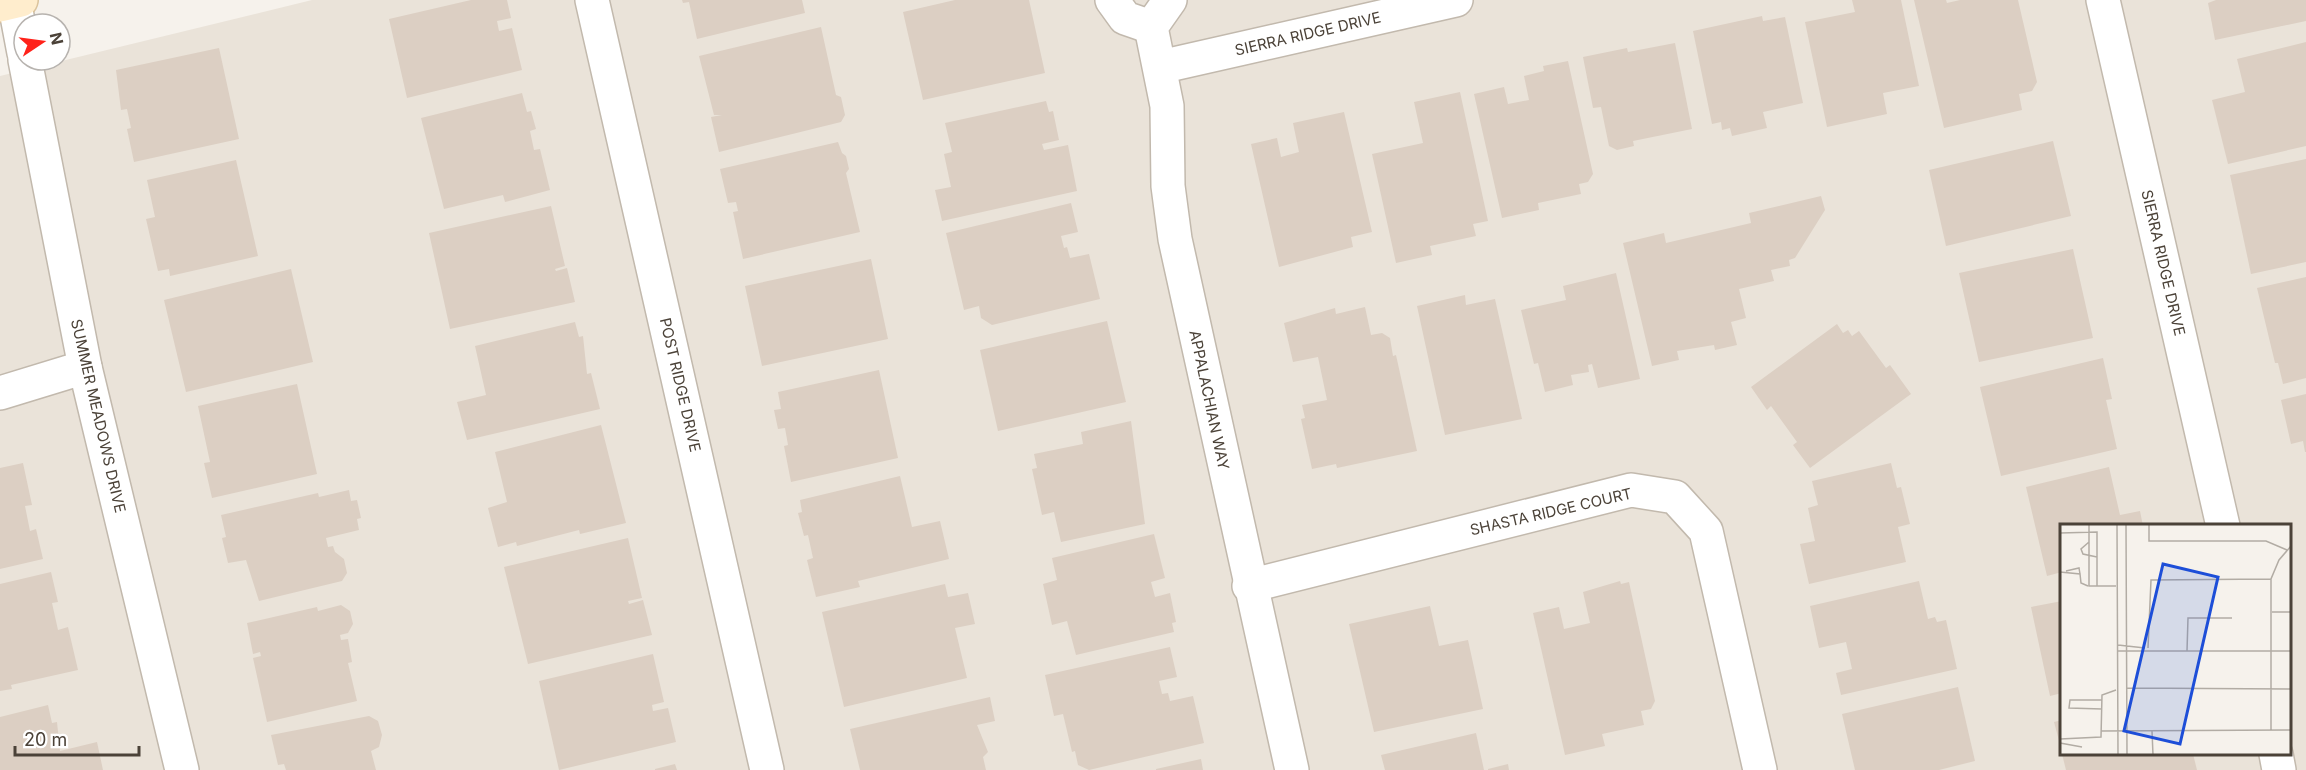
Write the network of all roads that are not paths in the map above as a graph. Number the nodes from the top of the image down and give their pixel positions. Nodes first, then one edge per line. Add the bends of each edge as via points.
1 (592, 0) edge
2 (1112, 0) edge
3 (1170, 0) edge
4 (1456, 0) edge
5 (2103, 0) edge
6 (1151, 27) junction
7 (1160, 67) junction
8 (27, 72) edge
9 (85, 367) junction
10 (0, 393) edge
11 (2223, 524) edge
12 (1249, 586) junction
13 (2276, 755) edge
14 (182, 770) edge
15 (767, 770) edge
16 (1292, 770) edge
17 (1760, 770) edge
18 (2279, 770) edge

1 - 15 street, POST RIDGE DRIVE
2 - 6 street via 1125,18
3 - 6 street
4 - 7 street, SIERRA RIDGE DRIVE
5 - 11 street, SIERRA RIDGE DRIVE
6 - 7 street, APPALACHIAN WAY
7 - 12 street, APPALACHIAN WAY via 1167,106 1168,186 1175,239
8 - 9 street, SUMMER MEADOWS DRIVE
9 - 10 street
9 - 14 street, SUMMER MEADOWS DRIVE
12 - 16 street, APPALACHIAN WAY
12 - 17 street, SHASTA RIDGE COURT via 1631,490 1675,496 1706,531
13 - 18 street

